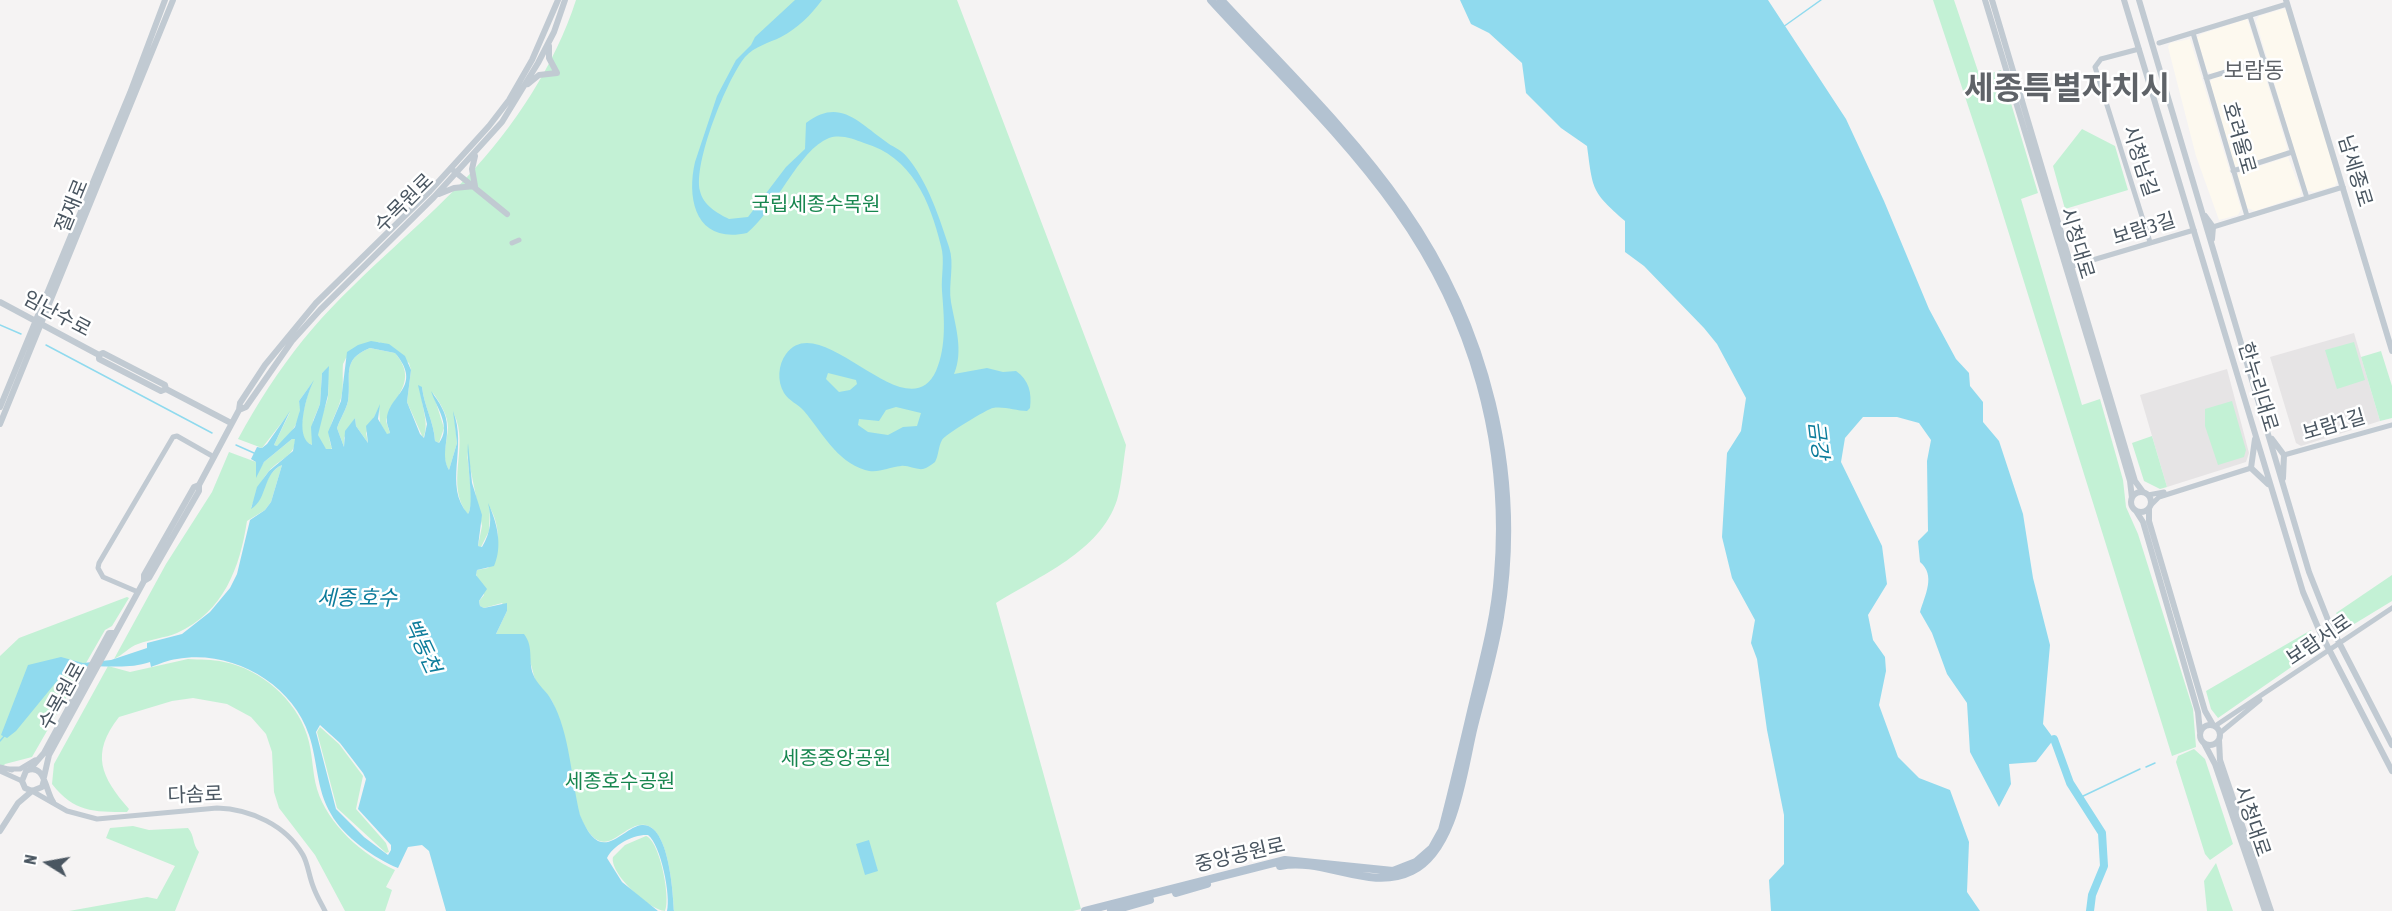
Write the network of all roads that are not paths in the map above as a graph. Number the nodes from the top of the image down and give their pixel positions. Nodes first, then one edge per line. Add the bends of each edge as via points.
1 (170, 0) edge
2 (558, 0) edge
3 (565, 0) edge
4 (1211, 0) edge
5 (1221, 0) edge
6 (1985, 0) edge
7 (1992, 0) edge
8 (2124, 0) edge
9 (2139, 0) edge
10 (2287, 2) edge
11 (2250, 15) junction
12 (2193, 33) junction
13 (2149, 34) junction
14 (550, 39) junction
15 (2159, 43) junction
16 (2139, 49) junction
17 (2157, 57) junction
18 (2265, 60) junction
19 (2206, 78) junction
20 (523, 89) junction
21 (476, 152) junction
22 (2292, 152) junction
23 (454, 171) junction
24 (2233, 171) junction
25 (475, 186) junction
26 (2343, 187) junction
27 (434, 197) junction
28 (2307, 198) junction
29 (2201, 210) junction
30 (507, 214) dead end
31 (2247, 216) junction
32 (2213, 227) junction
33 (2194, 230) junction
34 (519, 240) dead end
35 (2150, 242) junction
36 (512, 243) dead end
37 (2212, 246) junction
38 (2070, 267) junction
39 (0, 302) edge
40 (38, 322) junction
41 (2392, 351) edge
42 (0, 407) edge
43 (239, 410) junction
44 (231, 423) junction
45 (0, 424) edge
46 (2392, 424) edge
47 (2267, 430) junction
48 (2256, 433) junction
49 (2284, 455) junction
50 (214, 457) junction
51 (2251, 468) junction
52 (2189, 486) junction
53 (2284, 489) junction
54 (2273, 491) junction
55 (2145, 493) junction
56 (2132, 498) junction
57 (2150, 507) junction
58 (2136, 511) junction
59 (138, 592) junction
60 (2392, 608) edge
61 (2340, 644) junction
62 (2330, 651) junction
63 (2263, 696) junction
64 (2214, 725) junction
65 (2200, 732) junction
66 (2219, 737) junction
67 (2204, 743) junction
68 (2392, 745) edge
69 (46, 754) junction
70 (0, 769) edge
71 (9, 769) junction
72 (28, 770) junction
73 (2392, 771) edge
74 (44, 778) junction
75 (22, 781) junction
76 (32, 791) junction
77 (53, 802) junction
78 (18, 803) junction
79 (1451, 808) junction
80 (0, 831) edge
81 (1407, 870) junction
82 (325, 911) edge
83 (1085, 911) edge
84 (1111, 911) edge
85 (2265, 911) edge
86 (2271, 911) edge

1 - 40 street, 절재로
2 - 23 street, 수목원로 via 532,60 509,100
3 - 14 street, 수목원로
4 - 79 main road via 1396,208 1440,278 1479,375 1492,427 1500,494 1498,576
5 - 79 main road via 1340,130 1401,204 1445,275 1488,383 1498,425 1506,493 1504,577 1492,656
6 - 38 street, 시청대로
7 - 38 street, 시청대로
8 - 16 street, 한누리대로
9 - 13 street, 한누리대로
10 - 11 street
10 - 26 street, 남세종로
11 - 12 street
11 - 18 street
12 - 15 street
12 - 19 street, 호려울로
13 - 15 street
13 - 17 street, 한누리대로
14 - 20 street, 수목원로
14 - 20 street via 549,58 557,73 539,75
15 - 17 street
16 - 33 street, 한누리대로
16 - 35 street, 시청남길 via 2101,59 2095,67
17 - 29 street, 한누리대로
18 - 19 street
18 - 22 street
19 - 24 street, 호려울로
20 - 21 street, 수목원로
21 - 23 street, 수목원로
21 - 25 street via 472,161
22 - 24 street
22 - 28 street
23 - 25 street
23 - 27 street, 수목원로
23 - 43 street, 수목원로 via 316,303 265,365
24 - 31 street, 호려울로
25 - 27 street via 454,188
25 - 30 street
26 - 28 street
26 - 41 street, 남세종로
27 - 43 street, 수목원로 via 320,310 292,341 246,407
28 - 31 street
29 - 32 street
29 - 37 street, 한누리대로
31 - 32 street
32 - 37 street
33 - 35 street, 보람3길
33 - 48 street, 한누리대로
34 - 36 street
35 - 38 street, 보람3길
37 - 47 street, 한누리대로
38 - 55 street, 시청대로 via 2135,481
38 - 56 street, 시청대로
39 - 40 street, 임난수로
40 - 42 street, 절재로
40 - 44 street, 임난수로 via 99,355 99,359
40 - 45 street, 절재로
43 - 44 street, 수목원로
44 - 50 street, 수목원로
46 - 49 street, 보람1길
47 - 49 street
47 - 53 street, 한누리대로
48 - 51 street
48 - 54 street, 한누리대로
49 - 53 street
50 - 59 street, 수목원로 via 199,491
50 - 59 street via 177,436 172,437 105,552 99,563 100,573
51 - 52 street
51 - 54 street
52 - 55 street
52 - 57 street via 2159,497
53 - 61 street, 한누리대로 via 2308,572
54 - 62 street, 한누리대로 via 2303,592
55 - 56 street via 2136,493
55 - 57 street
56 - 58 street via 2131,506
57 - 58 street via 2143,513
57 - 64 street via 2149,521 2205,711
58 - 65 street via 2143,522 2198,712
59 - 69 street, 수목원로 via 114,633 109,633
60 - 61 street, 보람서로
61 - 62 street, 보람서로
61 - 68 street, 한누리대로
62 - 63 street, 보람서로
62 - 73 street, 한누리대로
63 - 64 street
63 - 66 street
64 - 65 street via 2207,725
64 - 66 street
65 - 67 street
66 - 67 street via 2210,745
66 - 86 street, 시청대로 via 2220,760
67 - 85 street, 시청대로 via 2215,764
69 - 71 street, 수목원로
69 - 72 street, 수목원로
69 - 74 street, 수목원로
69 - 77 street via 46,781
70 - 71 street, 다솜로
70 - 75 street, 다솜로
71 - 72 street, 다솜로
72 - 74 street, 다솜로 via 40,771
72 - 75 street
74 - 76 street via 39,789
74 - 77 street
75 - 76 street, 다솜로
75 - 78 street
76 - 77 street, 다솜로
76 - 78 street
77 - 82 street, 다솜로 via 76,815 97,819 217,808 262,818 277,827 303,855
78 - 80 street
79 - 81 main road via 1444,831 1432,848
81 - 83 main road, 중앙공원로 via 1285,860
81 - 84 main road, 중앙공원로 via 1390,878 1375,878 1284,864

